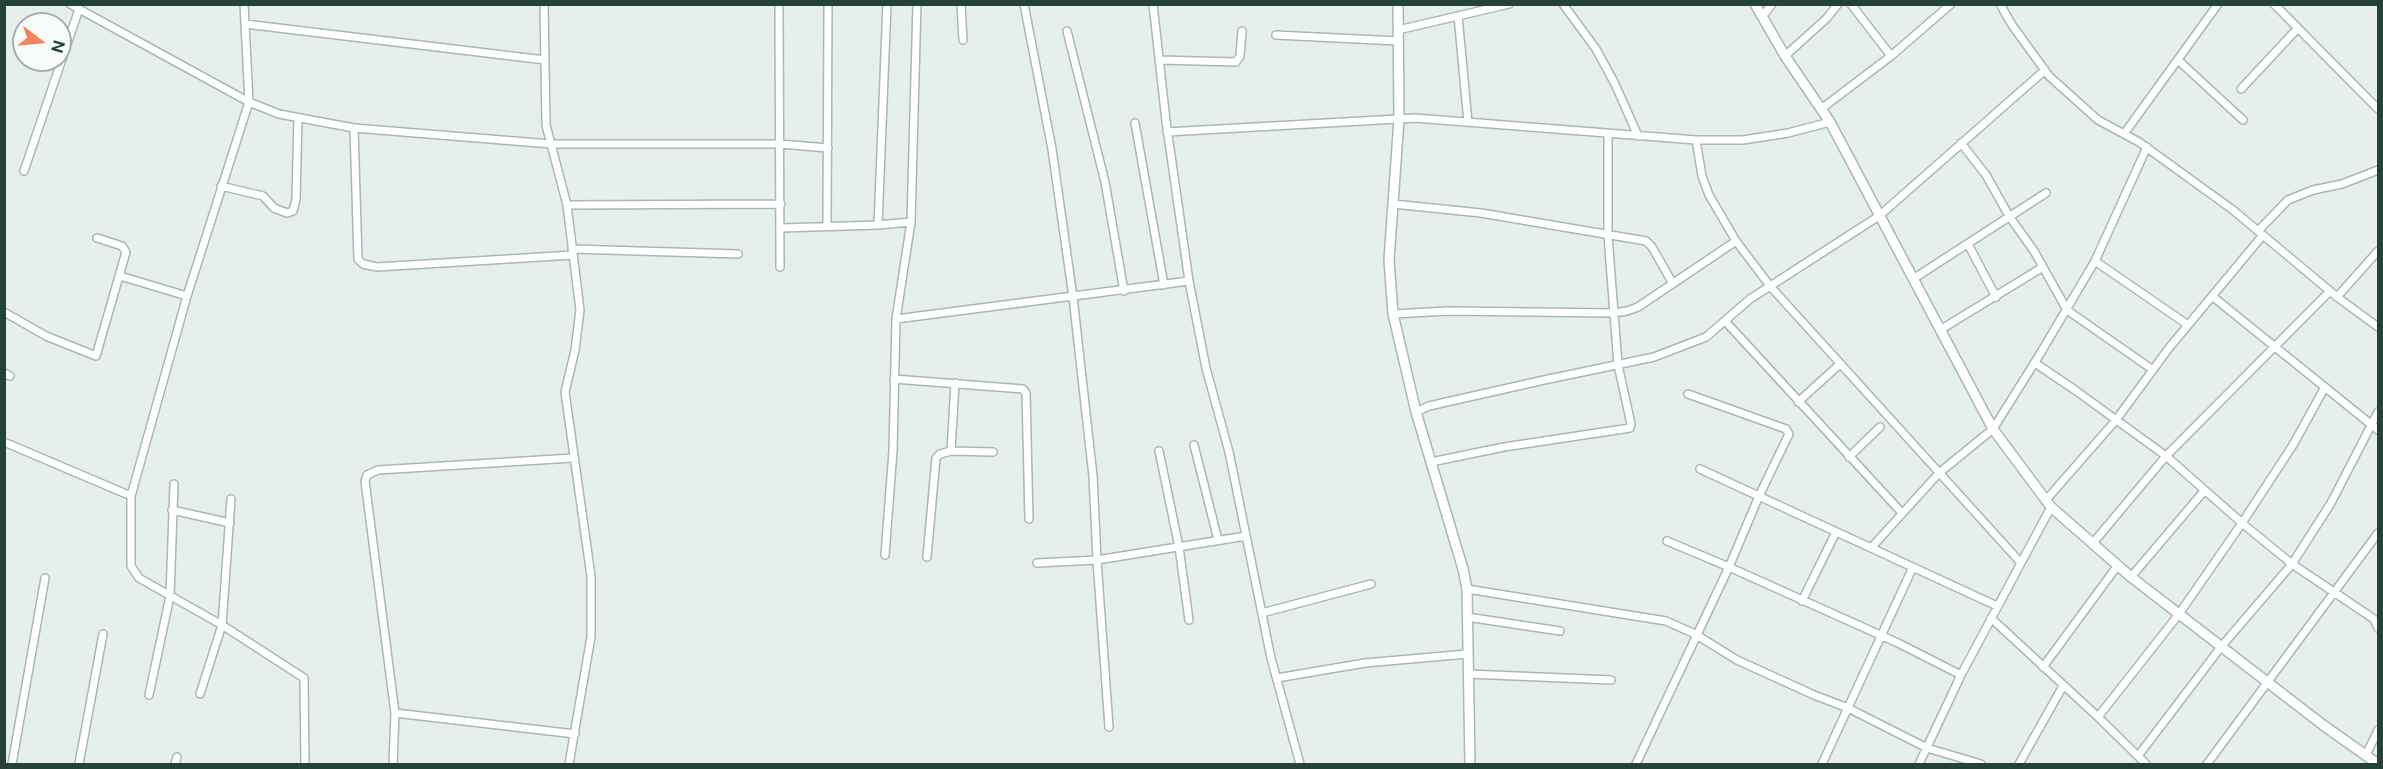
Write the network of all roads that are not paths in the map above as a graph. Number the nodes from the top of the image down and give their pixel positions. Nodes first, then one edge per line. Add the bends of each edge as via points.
1 (70, 4) edge
2 (244, 4) edge
3 (544, 4) edge
4 (779, 4) edge
5 (828, 4) edge
6 (887, 4) edge
7 (917, 4) edge
8 (961, 4) edge
9 (1024, 4) edge
10 (1153, 4) edge
11 (1398, 4) edge
12 (1509, 4) edge
13 (1563, 4) edge
14 (1755, 4) edge
15 (1772, 4) edge
16 (1838, 4) edge
17 (1851, 4) edge
18 (1951, 4) edge
19 (2000, 4) edge
20 (2218, 4) edge
21 (2274, 4) edge
22 (79, 9) junction
23 (1458, 16) junction
24 (1762, 17) junction
25 (245, 24) junction
26 (2298, 28) junction
27 (1398, 30) junction
28 (1067, 31) dead end
29 (1242, 31) dead end
30 (1276, 35) dead end
31 (963, 40) dead end
32 (1398, 41) junction
33 (1785, 56) junction
34 (1891, 57) junction
35 (545, 60) junction
36 (1159, 60) junction
37 (2178, 60) junction
38 (2045, 70) junction
39 (2241, 89) dead end
40 (249, 102) junction
41 (1821, 109) junction
42 (2379, 110) edge
43 (298, 118) junction
44 (1399, 119) junction
45 (2243, 120) dead end
46 (1468, 122) junction
47 (1830, 122) junction
48 (1135, 123) dead end
49 (354, 128) junction
50 (1167, 132) junction
51 (1608, 134) junction
52 (2124, 134) junction
53 (1638, 136) junction
54 (1696, 140) junction
55 (1961, 143) junction
56 (551, 144) junction
57 (780, 144) junction
58 (2147, 147) junction
59 (828, 148) junction
60 (2379, 170) edge
61 (24, 171) dead end
62 (221, 186) junction
63 (2046, 193) dead end
64 (781, 204) junction
65 (1393, 204) junction
66 (567, 205) junction
67 (1879, 216) junction
68 (2009, 216) junction
69 (911, 222) junction
70 (878, 225) junction
71 (827, 226) junction
72 (782, 228) junction
73 (2260, 233) junction
74 (1608, 236) junction
75 (97, 237) dead end
76 (1736, 241) junction
77 (1968, 244) junction
78 (2379, 251) edge
79 (573, 252) junction
80 (738, 254) dead end
81 (2095, 261) junction
82 (780, 267) dead end
83 (2043, 267) junction
84 (120, 276) junction
85 (1913, 279) junction
86 (1190, 281) junction
87 (1673, 284) junction
88 (1164, 285) junction
89 (1770, 286) junction
90 (1124, 291) junction
91 (2330, 291) junction
92 (187, 296) junction
93 (2212, 296) junction
94 (1073, 297) junction
95 (1996, 297) junction
96 (2337, 297) junction
97 (2067, 309) junction
98 (4, 312) edge
99 (1614, 313) junction
100 (1393, 314) junction
101 (896, 319) junction
102 (1725, 321) junction
103 (2188, 325) junction
104 (2379, 327) edge
105 (1940, 330) junction
106 (2274, 347) junction
107 (2035, 363) junction
108 (1840, 364) junction
109 (1618, 365) junction
110 (2153, 370) junction
111 (894, 379) junction
112 (955, 383) junction
113 (2325, 387) junction
114 (1688, 394) dead end
115 (1798, 402) junction
116 (1416, 412) junction
117 (2379, 412) edge
118 (2116, 420) junction
119 (1880, 427) dead end
120 (2375, 428) edge
121 (1993, 429) junction
122 (4, 442) edge
123 (1194, 445) dead end
124 (951, 451) junction
125 (993, 452) dead end
126 (1159, 452) dead end
127 (1849, 456) junction
128 (2166, 456) junction
129 (573, 458) junction
130 (1431, 462) junction
131 (1700, 469) dead end
132 (1939, 473) junction
133 (174, 484) dead end
134 (2204, 491) junction
135 (131, 496) junction
136 (1759, 496) junction
137 (231, 499) dead end
138 (2049, 503) junction
139 (172, 510) junction
140 (1902, 513) junction
141 (1029, 519) dead end
142 (230, 523) junction
143 (2242, 523) junction
144 (1836, 532) junction
145 (1246, 536) junction
146 (2378, 536) edge
147 (1218, 540) junction
148 (1666, 541) dead end
149 (2093, 543) junction
150 (1179, 547) junction
151 (1871, 548) junction
152 (885, 555) dead end
153 (927, 557) dead end
154 (1096, 560) junction
155 (1037, 563) dead end
156 (2021, 563) junction
157 (2292, 564) junction
158 (2118, 565) junction
159 (1729, 567) junction
160 (1913, 567) junction
161 (2131, 577) junction
162 (45, 578) dead end
163 (1371, 584) dead end
164 (1467, 590) junction
165 (2334, 592) junction
166 (170, 596) junction
167 (1802, 601) junction
168 (1998, 606) junction
169 (1262, 614) junction
170 (2179, 614) junction
171 (1467, 617) junction
172 (1991, 618) junction
173 (1189, 620) dead end
174 (222, 625) junction
175 (2379, 628) edge
176 (1560, 631) dead end
177 (103, 634) dead end
178 (1695, 634) junction
179 (1882, 636) junction
180 (2221, 647) junction
181 (1467, 654) junction
182 (2043, 667) junction
183 (1468, 674) junction
184 (1961, 675) junction
185 (1277, 678) junction
186 (1611, 680) dead end
187 (2267, 683) junction
188 (2063, 686) junction
189 (201, 694) dead end
190 (149, 695) dead end
191 (1848, 708) junction
192 (395, 713) junction
193 (2098, 717) junction
194 (1109, 727) dead end
195 (2379, 730) edge
196 (575, 734) junction
197 (1927, 748) junction
198 (2366, 755) junction
199 (2138, 756) junction
200 (12, 765) edge
201 (79, 765) edge
202 (305, 765) edge
203 (393, 765) edge
204 (569, 765) edge
205 (1299, 765) edge
206 (1470, 765) edge
207 (1636, 765) edge
208 (1822, 765) edge
209 (1919, 765) edge
210 (1981, 765) edge
211 (2019, 765) edge
212 (2146, 765) edge
213 (2207, 765) edge
214 (2378, 765) edge

1 - 22 street
2 - 25 street
3 - 35 street
4 - 57 street
5 - 59 street
6 - 70 street
7 - 69 street
8 - 31 street
9 - 94 street via 1050,138
10 - 36 street
11 - 27 street
12 - 23 street
13 - 53 street via 1596,49
14 - 24 street
15 - 24 street
16 - 33 street
17 - 34 street
18 - 34 street
19 - 38 street
20 - 37 street
21 - 26 street
22 - 40 street
22 - 61 street
23 - 27 street
23 - 46 street
24 - 33 street
25 - 35 street
25 - 40 street
26 - 39 street
26 - 42 street
27 - 32 street
28 - 90 street via 1105,182
29 - 36 street via 1236,62
30 - 32 street
32 - 44 street
33 - 41 street
34 - 41 street
35 - 56 street via 546,125
36 - 50 street
37 - 45 street
37 - 52 street
38 - 52 street via 2097,120
38 - 55 street
40 - 43 street
40 - 62 street
41 - 47 street
43 - 49 street
43 - 62 street via 293,211 274,208 263,196
44 - 46 street
44 - 50 street
44 - 65 street
46 - 51 street
47 - 54 street via 1743,140
47 - 67 street
48 - 88 street
49 - 56 street
49 - 79 street via 358,259 363,264 377,267
50 - 86 street
51 - 53 street
51 - 74 street
52 - 58 street
53 - 54 street
54 - 76 street via 1709,195
55 - 67 street
55 - 68 street via 1986,175
56 - 57 street
56 - 66 street
57 - 59 street
57 - 64 street
58 - 73 street
58 - 81 street
59 - 71 street
60 - 73 street via 2288,200
62 - 92 street
63 - 68 street
64 - 66 street
64 - 72 street
65 - 74 street via 1481,213
65 - 100 street via 1389,260
66 - 79 street
67 - 85 street
67 - 89 street
68 - 77 street
68 - 83 street
69 - 70 street
69 - 101 street
70 - 71 street
71 - 72 street
72 - 82 street
73 - 91 street
73 - 93 street
74 - 87 street via 1646,241
74 - 99 street
75 - 84 street via 126,249
76 - 87 street
76 - 89 street
77 - 85 street
77 - 95 street
78 - 96 street
79 - 80 street
79 - 129 street via 580,310 565,392
81 - 97 street
81 - 103 street
83 - 95 street
83 - 97 street
84 - 92 street
84 - 98 street via 96,356 46,336
85 - 105 street
86 - 88 street
86 - 145 street via 1206,368
87 - 99 street via 1638,308
88 - 90 street
89 - 102 street
89 - 108 street
90 - 94 street
91 - 96 street
91 - 106 street
92 - 135 street
93 - 103 street
93 - 106 street
94 - 101 street
94 - 154 street via 1093,476
95 - 105 street
96 - 104 street
97 - 107 street
97 - 110 street
99 - 100 street
99 - 109 street
100 - 116 street
101 - 111 street
102 - 109 street via 1706,337 1654,357
102 - 115 street
103 - 110 street
105 - 121 street
106 - 113 street
106 - 128 street
107 - 118 street
107 - 121 street
108 - 115 street
108 - 132 street
109 - 116 street
109 - 130 street via 1629,428
110 - 118 street
111 - 112 street
111 - 152 street
112 - 124 street
112 - 141 street via 1018,387 1026,393
113 - 120 street
113 - 143 street
114 - 136 street via 1786,429 1789,434
115 - 127 street
116 - 130 street
117 - 120 street
118 - 128 street
118 - 138 street
119 - 127 street
120 - 157 street
121 - 132 street
121 - 138 street
122 - 135 street
123 - 147 street
124 - 125 street
124 - 153 street via 936,458
126 - 150 street
127 - 140 street
128 - 134 street
128 - 149 street
129 - 192 street via 378,470 367,475
129 - 196 street via 591,576 591,637
130 - 164 street
131 - 136 street
132 - 140 street
132 - 156 street
133 - 139 street
134 - 143 street
134 - 161 street
135 - 166 street via 131,566 139,578
136 - 144 street
136 - 159 street
137 - 142 street
138 - 149 street
138 - 156 street
139 - 142 street
139 - 166 street
140 - 151 street
142 - 174 street
143 - 157 street
143 - 170 street
144 - 151 street
144 - 167 street
145 - 147 street
145 - 169 street
146 - 165 street
147 - 150 street
148 - 159 street
149 - 158 street
150 - 154 street
150 - 173 street
151 - 160 street
154 - 155 street
154 - 194 street
156 - 168 street
157 - 165 street
157 - 180 street
158 - 161 street
158 - 182 street
159 - 167 street
159 - 178 street
160 - 168 street
160 - 179 street
161 - 170 street
162 - 200 street
163 - 169 street
164 - 171 street
164 - 178 street via 1666,621
165 - 175 street via 2374,619
165 - 187 street
166 - 174 street
166 - 190 street
167 - 179 street
168 - 172 street
169 - 185 street
170 - 180 street
170 - 193 street
171 - 176 street
171 - 181 street
172 - 182 street
172 - 184 street
174 - 189 street
174 - 202 street via 304,678
177 - 201 street
178 - 191 street via 1737,660
178 - 207 street
179 - 184 street
179 - 191 street
180 - 187 street
180 - 199 street
181 - 183 street
181 - 185 street via 1365,663
182 - 188 street
183 - 186 street
183 - 206 street
184 - 197 street
185 - 205 street
187 - 198 street
187 - 213 street
188 - 193 street
188 - 211 street
191 - 197 street
191 - 208 street
192 - 196 street
192 - 203 street
193 - 199 street
195 - 198 street
196 - 204 street
197 - 209 street
197 - 210 street
198 - 214 street
199 - 212 street

